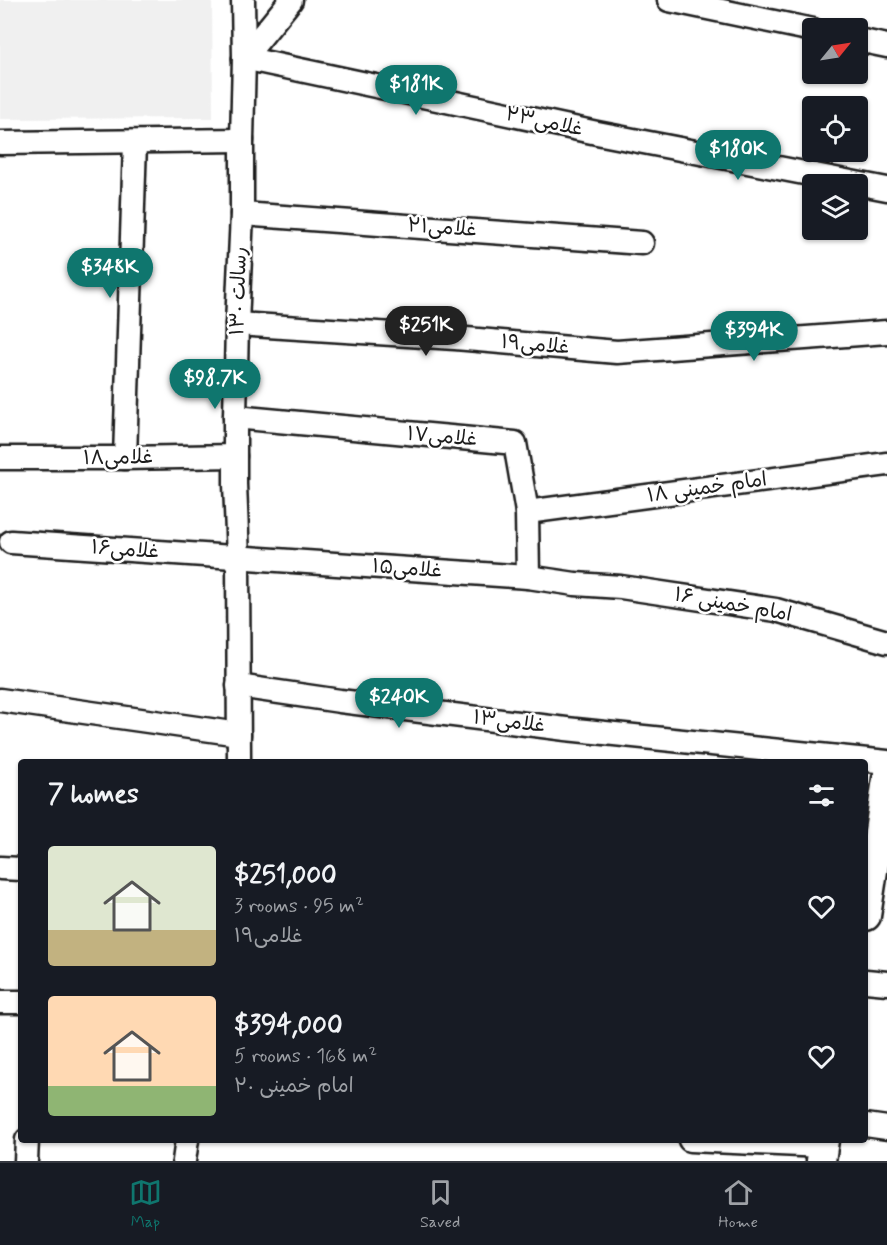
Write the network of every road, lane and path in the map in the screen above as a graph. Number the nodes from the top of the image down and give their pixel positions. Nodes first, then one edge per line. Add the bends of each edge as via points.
1 (243, 0) edge
2 (291, 0) edge
3 (669, 0) edge
4 (802, 28) edge
5 (868, 42) edge
6 (887, 46) edge
7 (244, 58) junction
8 (242, 141) junction
9 (135, 142) junction
10 (0, 143) edge
11 (887, 189) edge
12 (242, 214) junction
13 (642, 243) dead end
14 (237, 324) junction
15 (887, 332) edge
16 (235, 417) junction
17 (235, 456) junction
18 (0, 458) edge
19 (125, 458) junction
20 (887, 464) edge
21 (527, 512) junction
22 (11, 542) dead end
23 (238, 558) junction
24 (528, 577) junction
25 (575, 584) joint
26 (887, 642) edge
27 (238, 686) junction
28 (0, 700) edge
29 (239, 734) junction
30 (239, 759) edge
31 (858, 759) edge
32 (868, 760) edge
33 (887, 762) edge
34 (887, 779) edge
35 (883, 827) edge
36 (0, 868) edge
37 (18, 869) edge
38 (868, 884) edge
39 (868, 981) edge
40 (887, 982) edge
41 (0, 1002) edge
42 (18, 1002) edge
43 (868, 1125) edge
44 (887, 1128) edge
45 (27, 1143) edge
46 (187, 1143) edge
47 (734, 1143) edge
48 (822, 1149) edge
49 (26, 1161) edge
50 (184, 1161) edge

1 - 7 street, رسالت ۱۳۰
2 - 7 street
3 - 4 street
5 - 6 street
7 - 8 street, رسالت ۱۳۰
7 - 11 street, غلامی۲۳ via 597,134
8 - 9 street
8 - 12 street, رسالت ۱۳۰
9 - 10 street
9 - 19 street
12 - 13 street, غلامی۲۱
12 - 14 street, رسالت ۱۳۰
14 - 15 street, غلامی۱۹ via 617,352
14 - 16 street, رسالت ۱۳۰
16 - 17 street, رسالت ۱۳۰
16 - 21 street, غلامی۱۷ via 515,443
17 - 19 street, غلامی۱۸
17 - 23 street, رسالت ۱۳۰
18 - 19 street, غلامی۱۸
20 - 21 street, امام خمینی ۱۸
21 - 24 street, غلامی۱۷
22 - 23 street, غلامی۱۶
23 - 24 street, غلامی۱۵
23 - 27 street, رسالت ۱۳۰
24 - 25 street, غلامی۱۵
25 - 26 street, امام خمینی ۱۶ via 776,610
27 - 29 street, رسالت ۱۳۰
27 - 31 street, غلامی۱۳ via 566,729
28 - 29 street
29 - 30 street, رسالت ۱۳۰
32 - 33 street, غلامی۱۳
34 - 35 main road
35 - 38 main road
36 - 37 street
39 - 40 street
41 - 42 street
43 - 44 street
45 - 49 street
46 - 50 street
47 - 48 street

